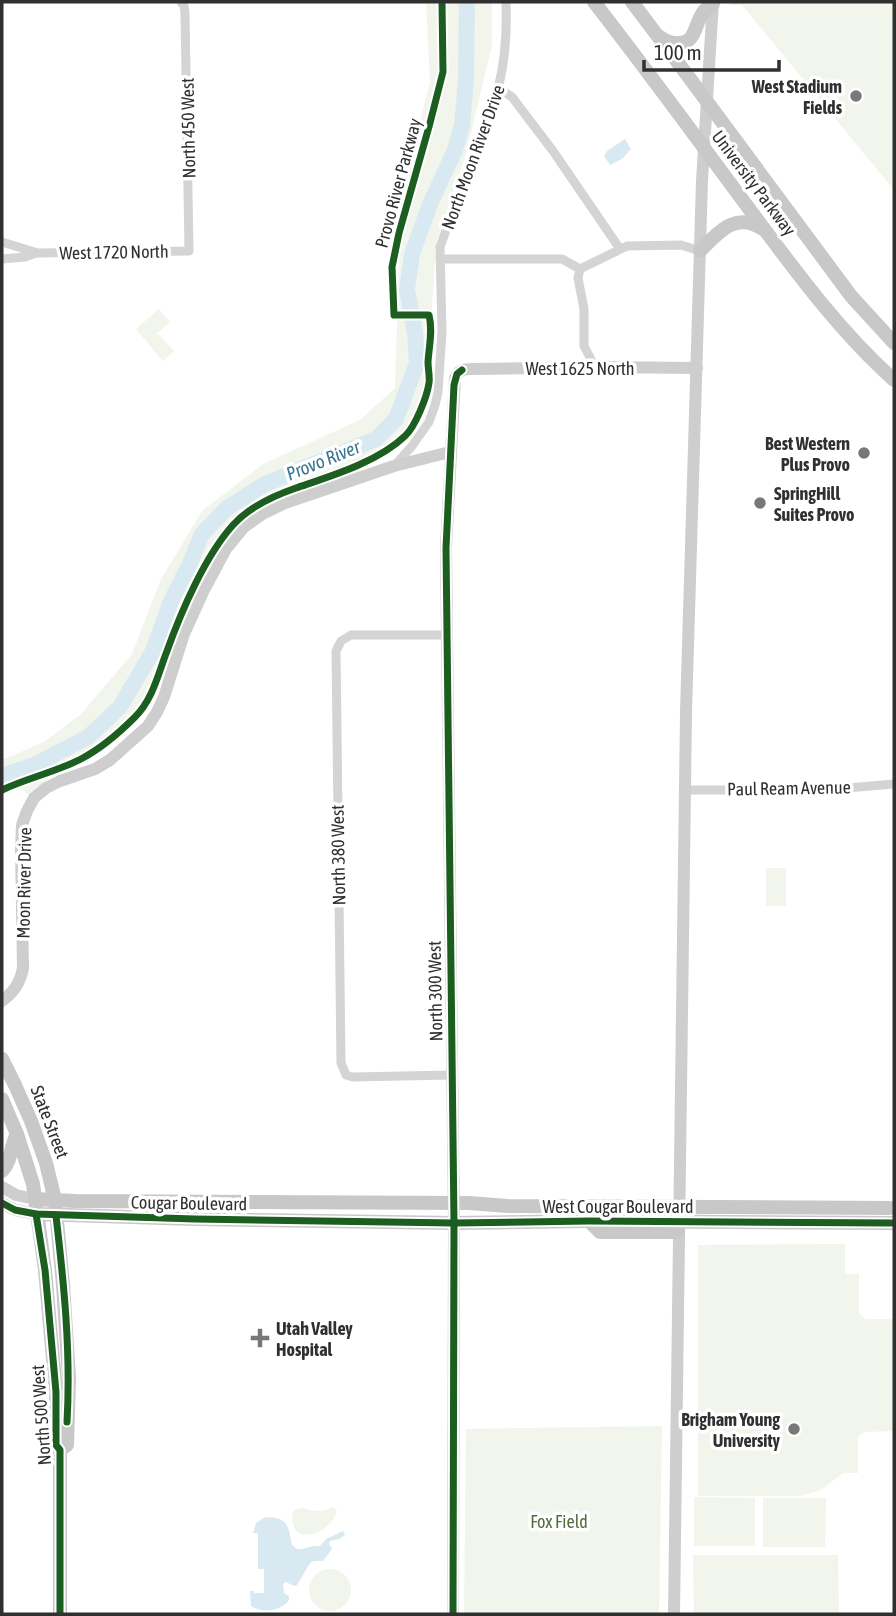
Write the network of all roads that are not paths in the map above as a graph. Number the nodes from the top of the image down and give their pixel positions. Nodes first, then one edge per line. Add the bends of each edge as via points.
1 (506, 2) edge
2 (594, 2) edge
3 (632, 2) edge
4 (713, 3) edge
5 (183, 4) edge
6 (656, 34) junction
7 (498, 88) junction
8 (707, 102) junction
9 (704, 148) junction
10 (766, 232) junction
11 (2, 242) edge
12 (620, 249) junction
13 (189, 251) joint
14 (700, 251) junction
15 (38, 253) junction
16 (2, 259) edge
17 (440, 259) junction
18 (580, 269) junction
19 (894, 343) edge
20 (595, 367) junction
21 (697, 369) junction
22 (462, 370) joint
23 (894, 380) edge
24 (450, 452) junction
25 (394, 466) junction
26 (446, 635) junction
27 (894, 783) edge
28 (684, 790) junction
29 (2, 1001) edge
30 (2, 1059) edge
31 (452, 1075) junction
32 (2, 1099) edge
33 (17, 1134) junction
34 (2, 1171) edge
35 (2, 1187) edge
36 (34, 1199) junction
37 (55, 1200) junction
38 (243, 1201) joint
39 (2, 1203) edge
40 (454, 1203) junction
41 (679, 1206) junction
42 (890, 1208) edge
43 (36, 1214) junction
44 (56, 1216) junction
45 (341, 1221) joint
46 (454, 1223) junction
47 (894, 1223) edge
48 (678, 1227) junction
49 (60, 1450) junction
50 (60, 1614) edge
51 (453, 1614) edge
52 (674, 1614) edge

1 - 7 street, North Moon River Drive via 506,55
2 - 9 main road, University Parkway
3 - 6 main road, University Parkway
4 - 6 main road via 686,42 664,41
4 - 8 street
5 - 13 street, North 450 West
6 - 8 main road, University Parkway
7 - 12 street via 512,97 553,151
7 - 17 street, North Moon River Drive via 440,247
8 - 9 street
8 - 19 main road, University Parkway via 851,296
9 - 10 main road, University Parkway
9 - 14 street
10 - 14 main road via 751,223 733,223
10 - 23 main road, University Parkway via 850,335
11 - 15 street, West 1720 North
12 - 14 street via 681,245
12 - 18 street
13 - 15 street, West 1720 North
14 - 21 street
15 - 16 street, West 1720 North
17 - 18 street via 562,259
17 - 25 street, North Moon River Drive via 442,331 435,405 429,422
18 - 20 street via 584,346
20 - 21 street, West 1625 North
20 - 22 street, West 1625 North
21 - 28 street
22 - 24 street, North 300 West via 454,385
24 - 25 street
24 - 26 street, North 300 West
25 - 29 street, Moon River Drive via 285,503 244,527 203,592 164,697 148,726 110,760 60,781 34,798 22,825 23,968 14,992
26 - 31 street, North 300 West
26 - 31 street, North 380 West via 358,635 337,646 335,656 341,1063 346,1075 354,1077
27 - 28 street, Paul Ream Avenue via 815,790
28 - 41 street
30 - 37 main road, State Street via 31,1121
31 - 40 street, North 300 West
32 - 33 main road, State Street
33 - 34 main road
33 - 36 main road, State Street
35 - 36 street
36 - 37 main road, Cougar Boulevard
36 - 43 main road, State Street
37 - 38 main road, Cougar Boulevard
37 - 44 main road, State Street
38 - 40 main road, West Cougar Boulevard
39 - 43 street
40 - 41 main road, West Cougar Boulevard
40 - 46 street, North 300 West
41 - 42 main road, West Cougar Boulevard
41 - 48 street
43 - 44 main road, Cougar Boulevard
43 - 49 main road, North 500 West
44 - 45 main road, Cougar Boulevard
44 - 49 main road, North 500 West via 69,1377 67,1446
45 - 46 main road, West Cougar Boulevard
46 - 48 main road, West Cougar Boulevard via 589,1221
46 - 51 street, North 300 West
47 - 48 main road, West Cougar Boulevard
48 - 52 street
49 - 50 main road, North 500 West

